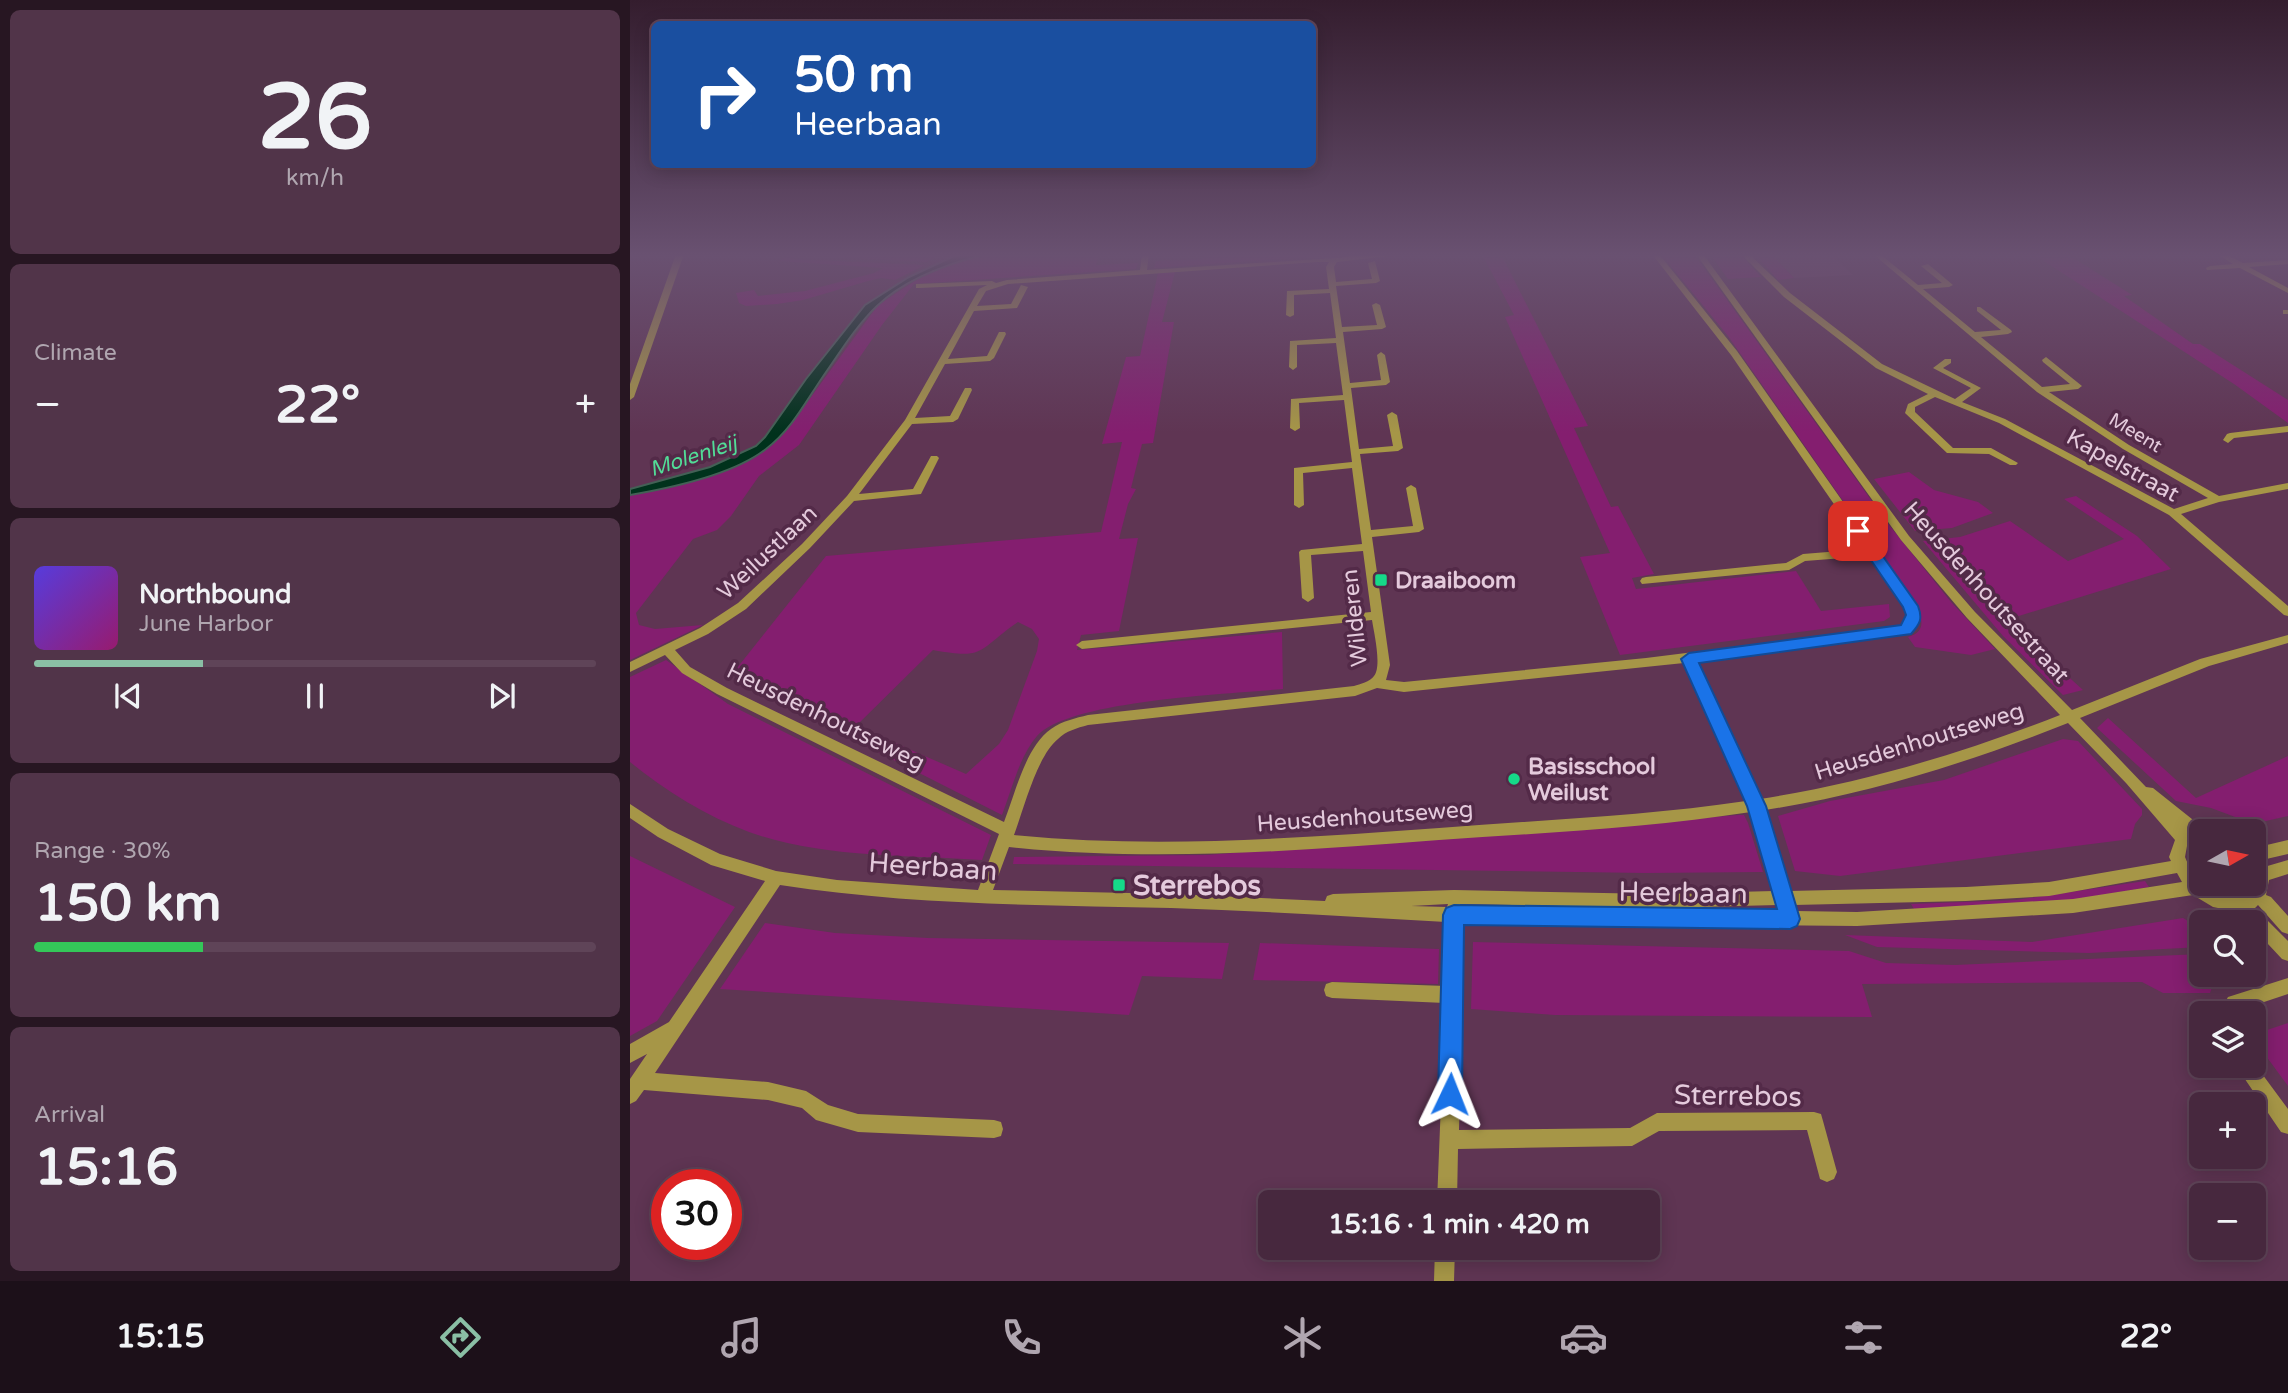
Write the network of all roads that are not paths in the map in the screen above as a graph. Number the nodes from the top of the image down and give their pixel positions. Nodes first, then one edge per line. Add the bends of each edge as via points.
1 (659, 314) edge
2 (969, 314) edge
3 (1336, 314) edge
4 (1378, 314) edge
5 (1703, 314) edge
6 (1743, 314) edge
7 (1811, 314) edge
8 (1947, 314) edge
9 (1985, 314) edge
10 (1002, 334) dead end
11 (1339, 335) junction
12 (1972, 335) junction
13 (1381, 355) dead end
14 (2046, 360) dead end
15 (1948, 361) dead end
16 (942, 362) junction
17 (1293, 367) dead end
18 (968, 390) dead end
19 (2040, 390) junction
20 (1347, 392) junction
21 (1935, 394) junction
22 (630, 397) edge
23 (1956, 402) junction
24 (1392, 415) dead end
25 (909, 421) junction
26 (1295, 428) dead end
27 (2287, 428) edge
28 (2228, 440) dead end
29 (1355, 452) junction
30 (934, 458) dead end
31 (2013, 463) dead end
32 (1357, 465) junction
33 (2288, 486) edge
34 (1410, 488) dead end
35 (851, 498) junction
36 (2217, 499) junction
37 (1298, 505) dead end
38 (2173, 513) junction
39 (1366, 534) junction
40 (1368, 547) junction
41 (1872, 552) junction
42 (1646, 581) dead end
43 (1308, 598) dead end
44 (2288, 612) edge
45 (1377, 615) junction
46 (2288, 639) edge
47 (1082, 645) dead end
48 (668, 651) junction
49 (1689, 659) junction
50 (630, 667) edge
51 (1376, 683) junction
52 (2069, 717) junction
53 (2131, 779) junction
54 (1756, 806) junction
55 (630, 810) edge
56 (2189, 826) edge
57 (1006, 835) junction
58 (2189, 839) edge
59 (2184, 840) junction
60 (2288, 846) edge
61 (2266, 852) edge
62 (2180, 866) junction
63 (2288, 867) edge
64 (2266, 874) edge
65 (2189, 876) edge
66 (2266, 877) edge
67 (776, 878) junction
68 (2189, 889) edge
69 (2214, 896) edge
70 (983, 897) junction
71 (1786, 899) junction
72 (2265, 901) junction
73 (1454, 906) junction
74 (2244, 907) junction
75 (1790, 919) junction
76 (2288, 928) edge
77 (2288, 953) edge
78 (2288, 986) edge
79 (1332, 990) dead end
80 (1454, 995) junction
81 (2240, 1001) edge
82 (673, 1029) junction
83 (630, 1055) edge
84 (2254, 1078) edge
85 (634, 1088) edge
86 (2288, 1125) edge
87 (994, 1129) dead end
88 (1448, 1140) junction
89 (1826, 1172) dead end
90 (1447, 1190) edge
91 (1445, 1260) edge
92 (1444, 1281) edge

1 - 22 street
2 - 16 street, Weilustlaan
3 - 11 street, Wilderen
4 - 11 street via 1382,327
5 - 41 street
6 - 52 street, Heusdenhoutsestraat via 1905,538
7 - 21 street, Kapelstraat via 1879,366
8 - 12 street, Meent
9 - 12 street via 2008,332
10 - 16 street via 990,358
11 - 17 street via 1293,343
11 - 20 street, Wilderen
12 - 19 street, Meent
13 - 20 street via 1386,382
14 - 19 street via 2078,386
15 - 23 street via 1937,369 1977,388
16 - 25 street, Weilustlaan
18 - 25 street via 953,419
19 - 36 street, Meent
20 - 26 street via 1294,401
20 - 29 street, Wilderen
21 - 23 street, Kapelstraat
21 - 31 street via 1912,406 1910,414 1950,451 1991,451
23 - 38 street, Kapelstraat via 2002,421
24 - 29 street via 1398,448
25 - 35 street, Weilustlaan
27 - 28 street via 2243,433
29 - 32 street, Wilderen
30 - 35 street via 917,492
32 - 37 street via 1298,470
32 - 39 street, Wilderen
33 - 36 street
34 - 39 street via 1419,529
35 - 48 street, Weilustlaan via 742,606
36 - 38 street
38 - 44 street, Kapelstraat
39 - 40 street, Wilderen
40 - 43 street, Wilderen via 1306,552
40 - 45 street, Wilderen
41 - 42 street
41 - 49 street via 1914,615 1906,630
45 - 47 street
45 - 51 street, Wilderen via 1384,665
46 - 52 street, Heusdenhoutseweg via 2236,650
48 - 50 street, Weilustlaan
48 - 57 street, Heusdenhoutseweg via 686,670 722,691
49 - 51 street via 1404,687
49 - 54 street
51 - 57 street via 1355,691 1066,726 1049,736 1037,754
52 - 53 street, Heusdenhoutsestraat
52 - 54 street, Heusdenhoutseweg via 1901,775 1827,795
53 - 56 street, Heusdenhoutsestraat
53 - 59 street, Heusdenhoutsestraat
54 - 57 street, Heusdenhoutseweg via 1632,820 1262,846 1132,851 1055,847
54 - 71 street
55 - 67 street, Heerbaan via 716,860
57 - 70 street
58 - 59 street
59 - 62 street via 2177,852
60 - 61 street
62 - 65 street
62 - 71 street, Heerbaan via 2049,889
63 - 64 street
66 - 72 street via 2270,890
67 - 70 street, Heerbaan
67 - 82 street
68 - 75 street, Heerbaan via 2022,911
69 - 74 street
70 - 73 street, Heerbaan
71 - 73 street, Heerbaan
71 - 75 street
72 - 74 street
72 - 76 street
73 - 75 street, Heerbaan
73 - 80 street
74 - 77 street
78 - 81 street
79 - 80 street
80 - 88 street
82 - 83 street
82 - 85 street
84 - 86 street
85 - 87 street via 768,1091 806,1100 823,1113 858,1123
88 - 89 street, Sterrebos via 1632,1137 1657,1122 1814,1121
88 - 90 street
91 - 92 street

